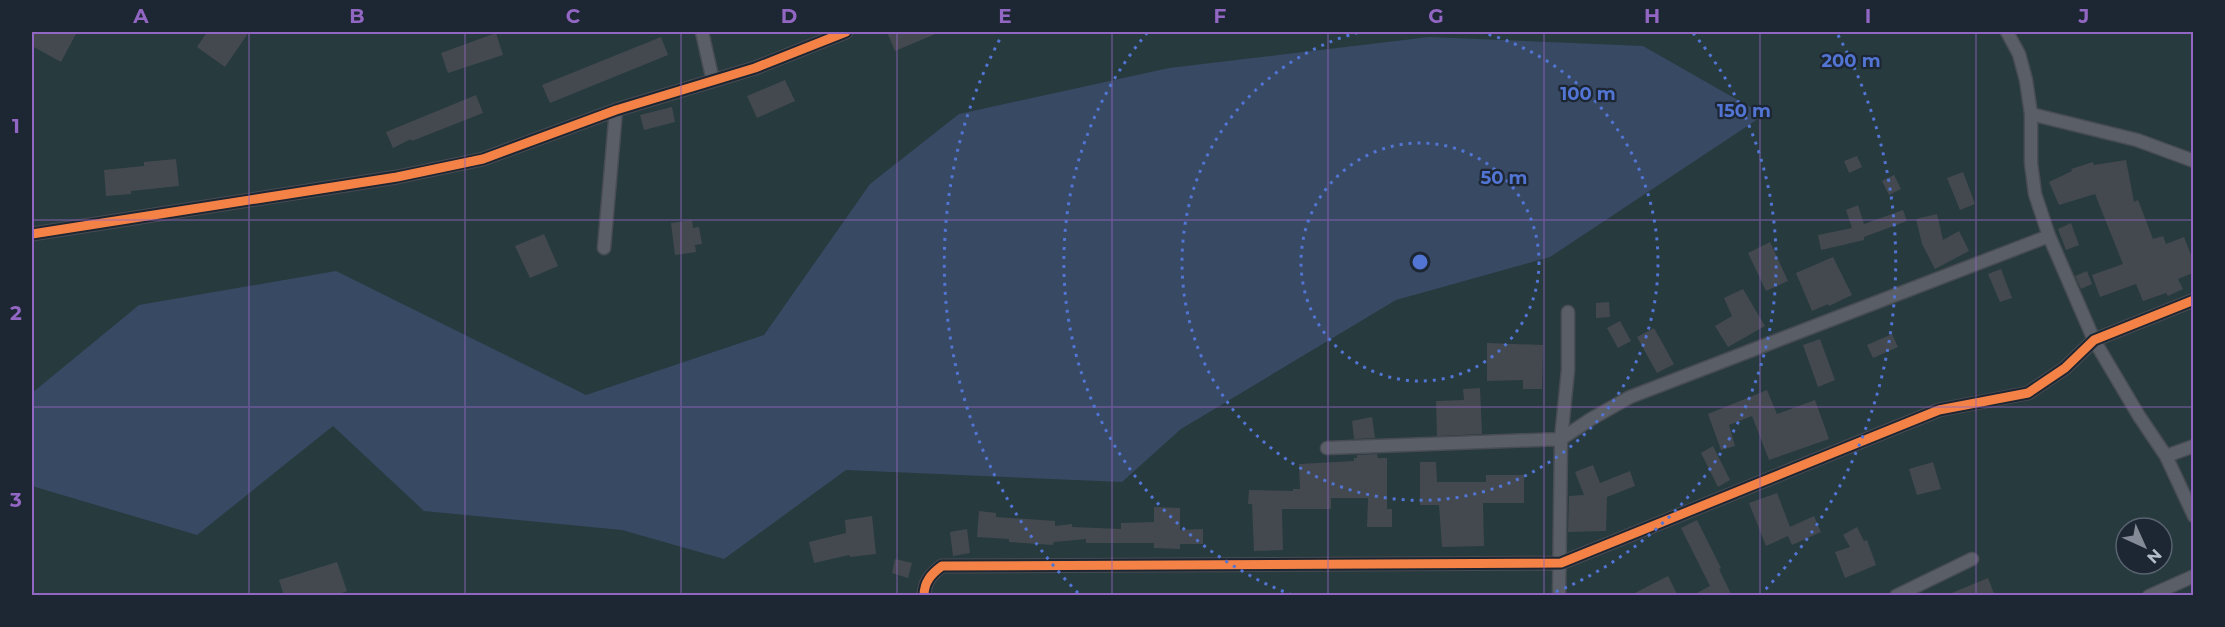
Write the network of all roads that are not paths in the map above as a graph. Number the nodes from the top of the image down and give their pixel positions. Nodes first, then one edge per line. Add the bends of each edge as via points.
1 (702, 32) edge
2 (846, 32) edge
3 (2007, 32) edge
4 (713, 81) junction
5 (616, 110) junction
6 (2031, 114) junction
7 (2193, 160) edge
8 (32, 234) edge
9 (2049, 236) junction
10 (604, 248) dead end
11 (2193, 300) edge
12 (1568, 312) dead end
13 (2094, 340) junction
14 (1561, 440) junction
15 (2193, 446) edge
16 (1327, 448) dead end
17 (2166, 456) junction
18 (2193, 516) edge
19 (1972, 559) dead end
20 (1561, 563) junction
21 (2193, 576) edge
22 (924, 596) edge
23 (1560, 596) edge
24 (1896, 596) edge
25 (2149, 596) edge

1 - 4 street
2 - 4 street
3 - 6 street via 2019,54
4 - 5 street
5 - 8 street via 483,159 408,175
5 - 10 street
6 - 7 street via 2137,140
6 - 9 street via 2035,194
9 - 13 street
9 - 14 street via 1630,397
11 - 13 street
12 - 14 street via 1568,370
13 - 17 street
13 - 20 street via 2065,368 2028,393 1939,410
14 - 16 street
14 - 20 street
15 - 17 street
17 - 18 street
19 - 24 street
20 - 22 street via 942,566 931,574 924,586
20 - 23 street
21 - 25 street

